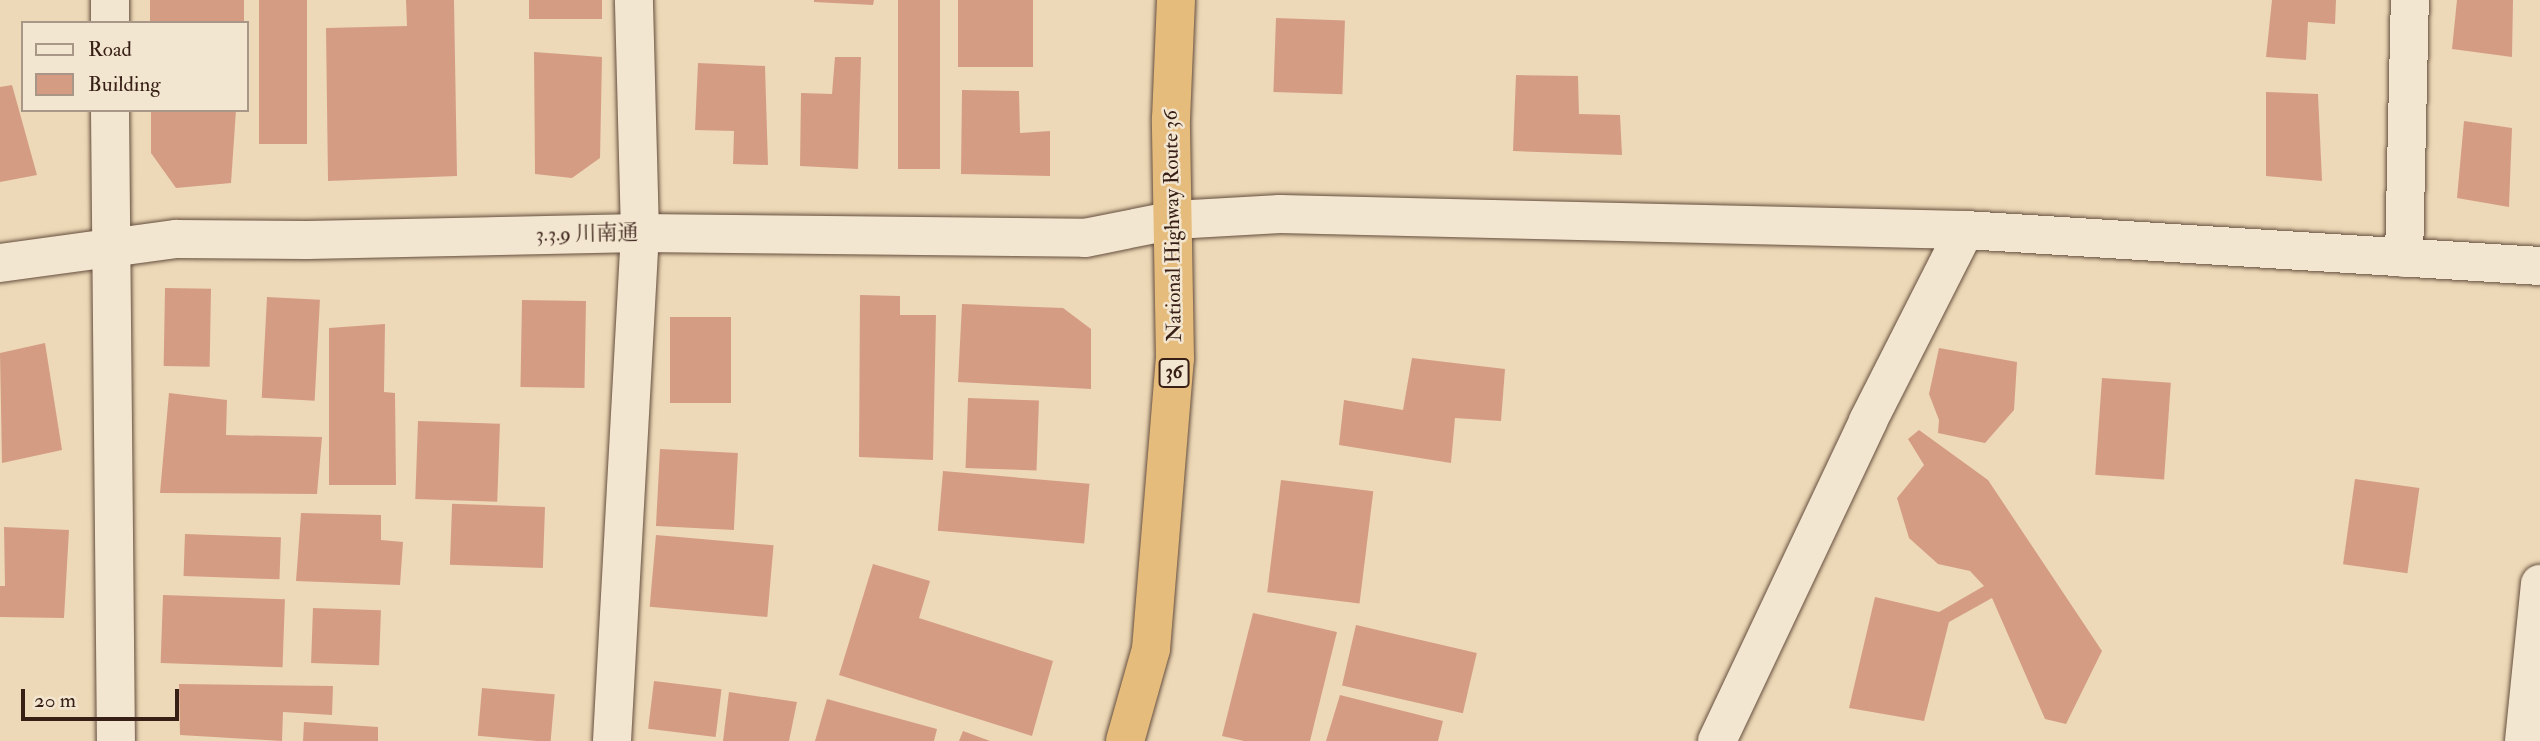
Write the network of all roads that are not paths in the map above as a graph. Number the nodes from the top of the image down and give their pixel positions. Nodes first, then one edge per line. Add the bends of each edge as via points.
1 (110, 0) edge
2 (634, 0) edge
3 (1176, 0) edge
4 (2410, 0) edge
5 (110, 21) edge
6 (110, 112) edge
7 (1174, 220) junction
8 (1965, 230) junction
9 (640, 233) junction
10 (111, 246) junction
11 (2403, 258) junction
12 (0, 263) edge
13 (2540, 266) edge
14 (2540, 584) edge
15 (116, 741) edge
16 (612, 741) edge
17 (1125, 741) edge
18 (1717, 741) edge
19 (2524, 741) edge

1 - 5 street
2 - 9 street
3 - 7 highway, National Highway Route 36 / 36 via 1171,120
4 - 11 street
6 - 10 street
7 - 8 street, 3.3.9 川南通 via 1280,214
7 - 9 street, 3.3.9 川南通 via 1085,238
7 - 17 highway, National Highway Route 36 / 36 via 1175,359 1151,649
8 - 11 street, 3.3.9 川南通
8 - 18 street via 1868,421
9 - 10 street, 3.3.9 川南通 via 176,239
9 - 16 street
10 - 12 street, 3.3.9 川南通
10 - 15 street
11 - 13 street, 3.3.9 川南通
14 - 19 street

